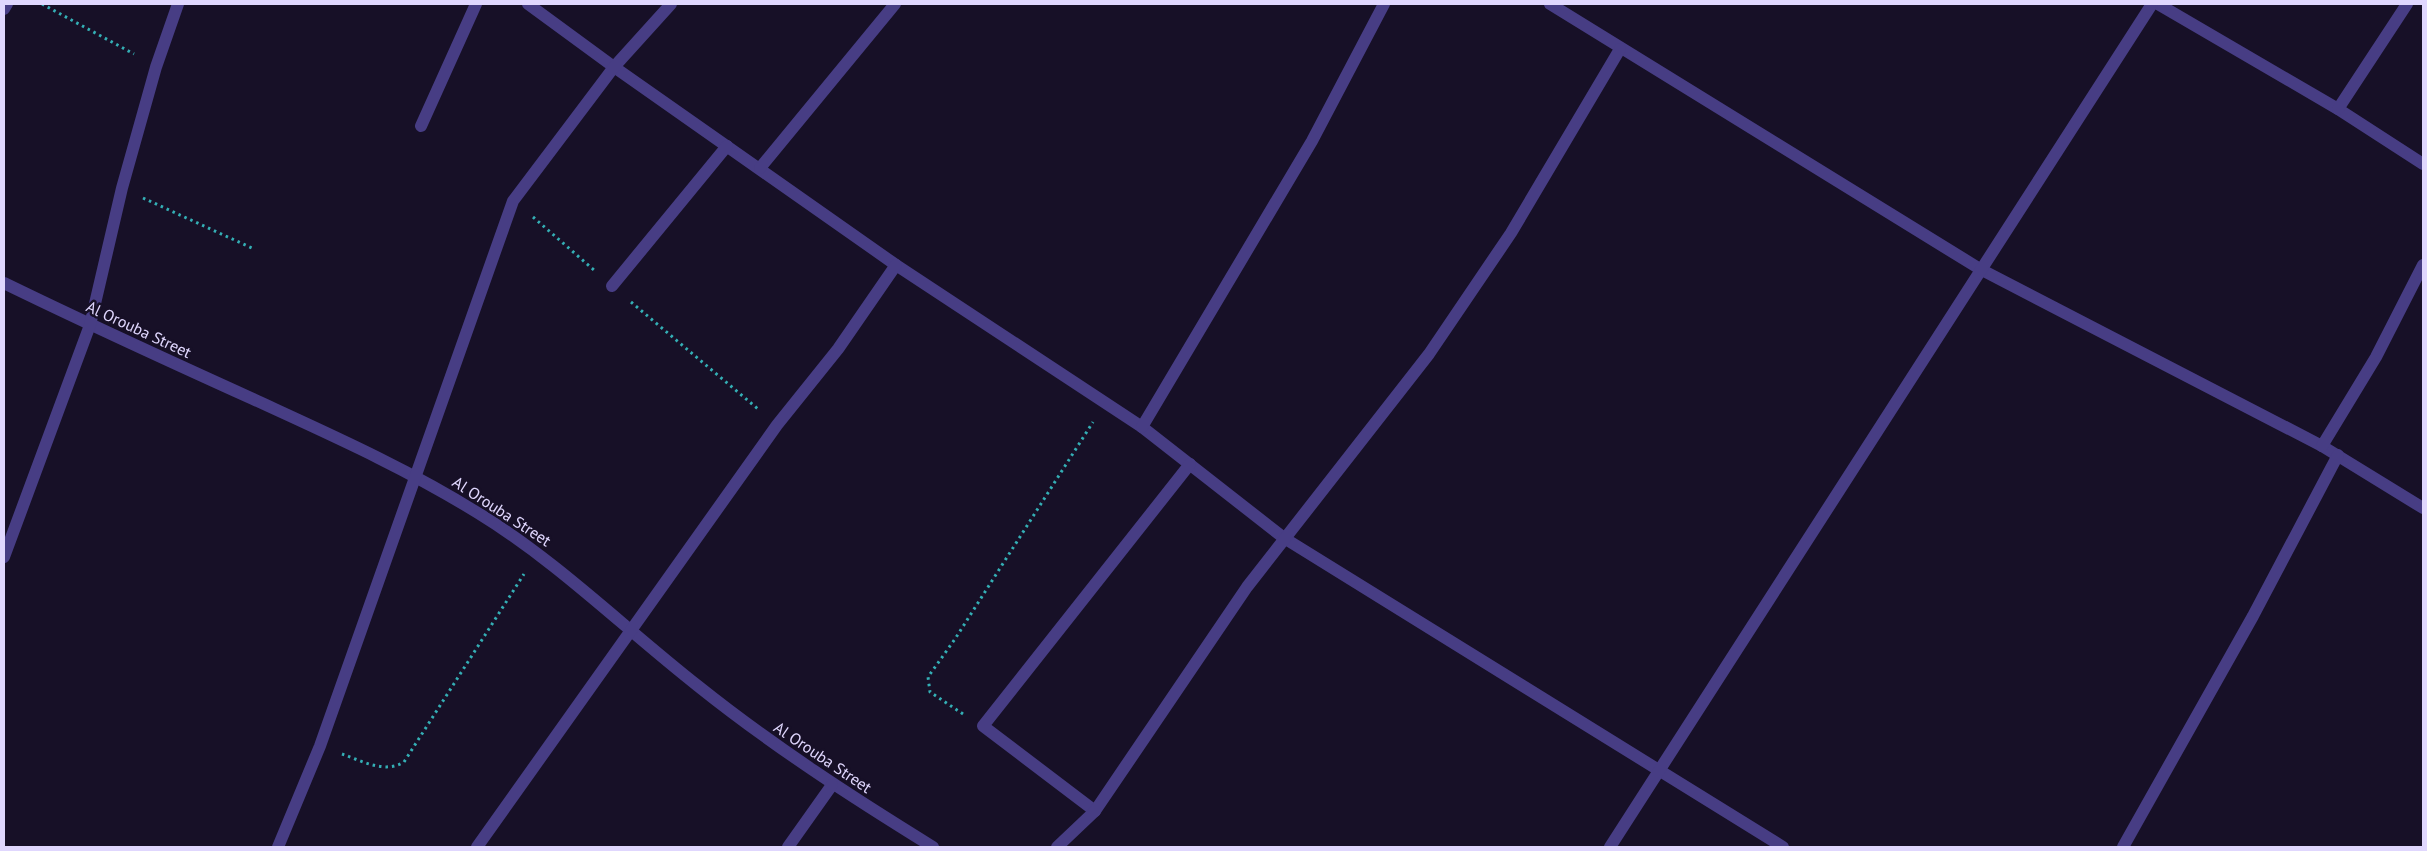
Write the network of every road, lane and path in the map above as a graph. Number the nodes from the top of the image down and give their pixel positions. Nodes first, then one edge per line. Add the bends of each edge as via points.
1 (7, 4) edge
2 (42, 4) edge
3 (178, 4) edge
4 (476, 4) edge
5 (528, 4) edge
6 (671, 4) edge
7 (895, 4) edge
8 (1384, 4) edge
9 (1550, 4) edge
10 (2152, 4) edge
11 (2158, 4) edge
12 (2407, 4) edge
13 (4, 9) edge
14 (1620, 49) junction
15 (156, 67) junction
16 (614, 67) junction
17 (2338, 109) junction
18 (421, 126) dead end
19 (727, 146) junction
20 (2423, 164) edge
21 (760, 168) junction
22 (122, 188) junction
23 (513, 200) junction
24 (254, 249) dead end
25 (896, 265) junction
26 (2423, 265) edge
27 (1980, 269) junction
28 (4, 283) edge
29 (612, 286) junction
30 (90, 325) junction
31 (1105, 404) junction
32 (777, 425) junction
33 (1142, 427) junction
34 (2322, 446) junction
35 (2338, 454) junction
36 (1190, 464) junction
37 (417, 477) junction
38 (2423, 508) edge
39 (1284, 538) junction
40 (538, 552) junction
41 (4, 556) edge
42 (632, 629) junction
43 (983, 726) junction
44 (320, 746) junction
45 (1660, 769) junction
46 (832, 785) junction
47 (1095, 811) junction
48 (278, 847) edge
49 (477, 847) edge
50 (788, 847) edge
51 (933, 847) edge
52 (1057, 847) edge
53 (1610, 847) edge
54 (1783, 847) edge
55 (2123, 847) edge

1 - 13 street
2 - 15 path
3 - 15 street
4 - 18 street
5 - 16 street
6 - 16 street
7 - 21 street
8 - 33 street via 1312,141
9 - 14 street
10 - 27 street
11 - 17 street
12 - 17 street
14 - 27 street
14 - 39 street via 1511,233 1429,354
15 - 22 street
16 - 19 street
16 - 23 street
17 - 20 street
19 - 21 street
19 - 29 street
21 - 25 street
22 - 24 path
22 - 30 street
23 - 29 path
23 - 37 street
25 - 31 street
25 - 32 street via 838,349
26 - 34 street via 2376,357
27 - 34 street
27 - 45 street
28 - 30 street, Al Orouba Street
29 - 32 path
30 - 37 street, Al Orouba Street
30 - 41 street
31 - 33 street
31 - 43 path via 928,677 930,692
32 - 42 street
33 - 36 street
34 - 35 street
35 - 38 street
35 - 55 street via 2253,616
36 - 39 street
36 - 43 street
37 - 40 street, Al Orouba Street
37 - 44 street
39 - 45 street
39 - 47 street
40 - 42 street, Al Orouba Street
40 - 44 path via 404,762 397,767 386,768
42 - 46 street, Al Orouba Street via 710,696
42 - 49 street
43 - 47 street
44 - 48 street
45 - 53 street
45 - 54 street
46 - 50 street
46 - 51 street, Al Orouba Street
47 - 52 street

